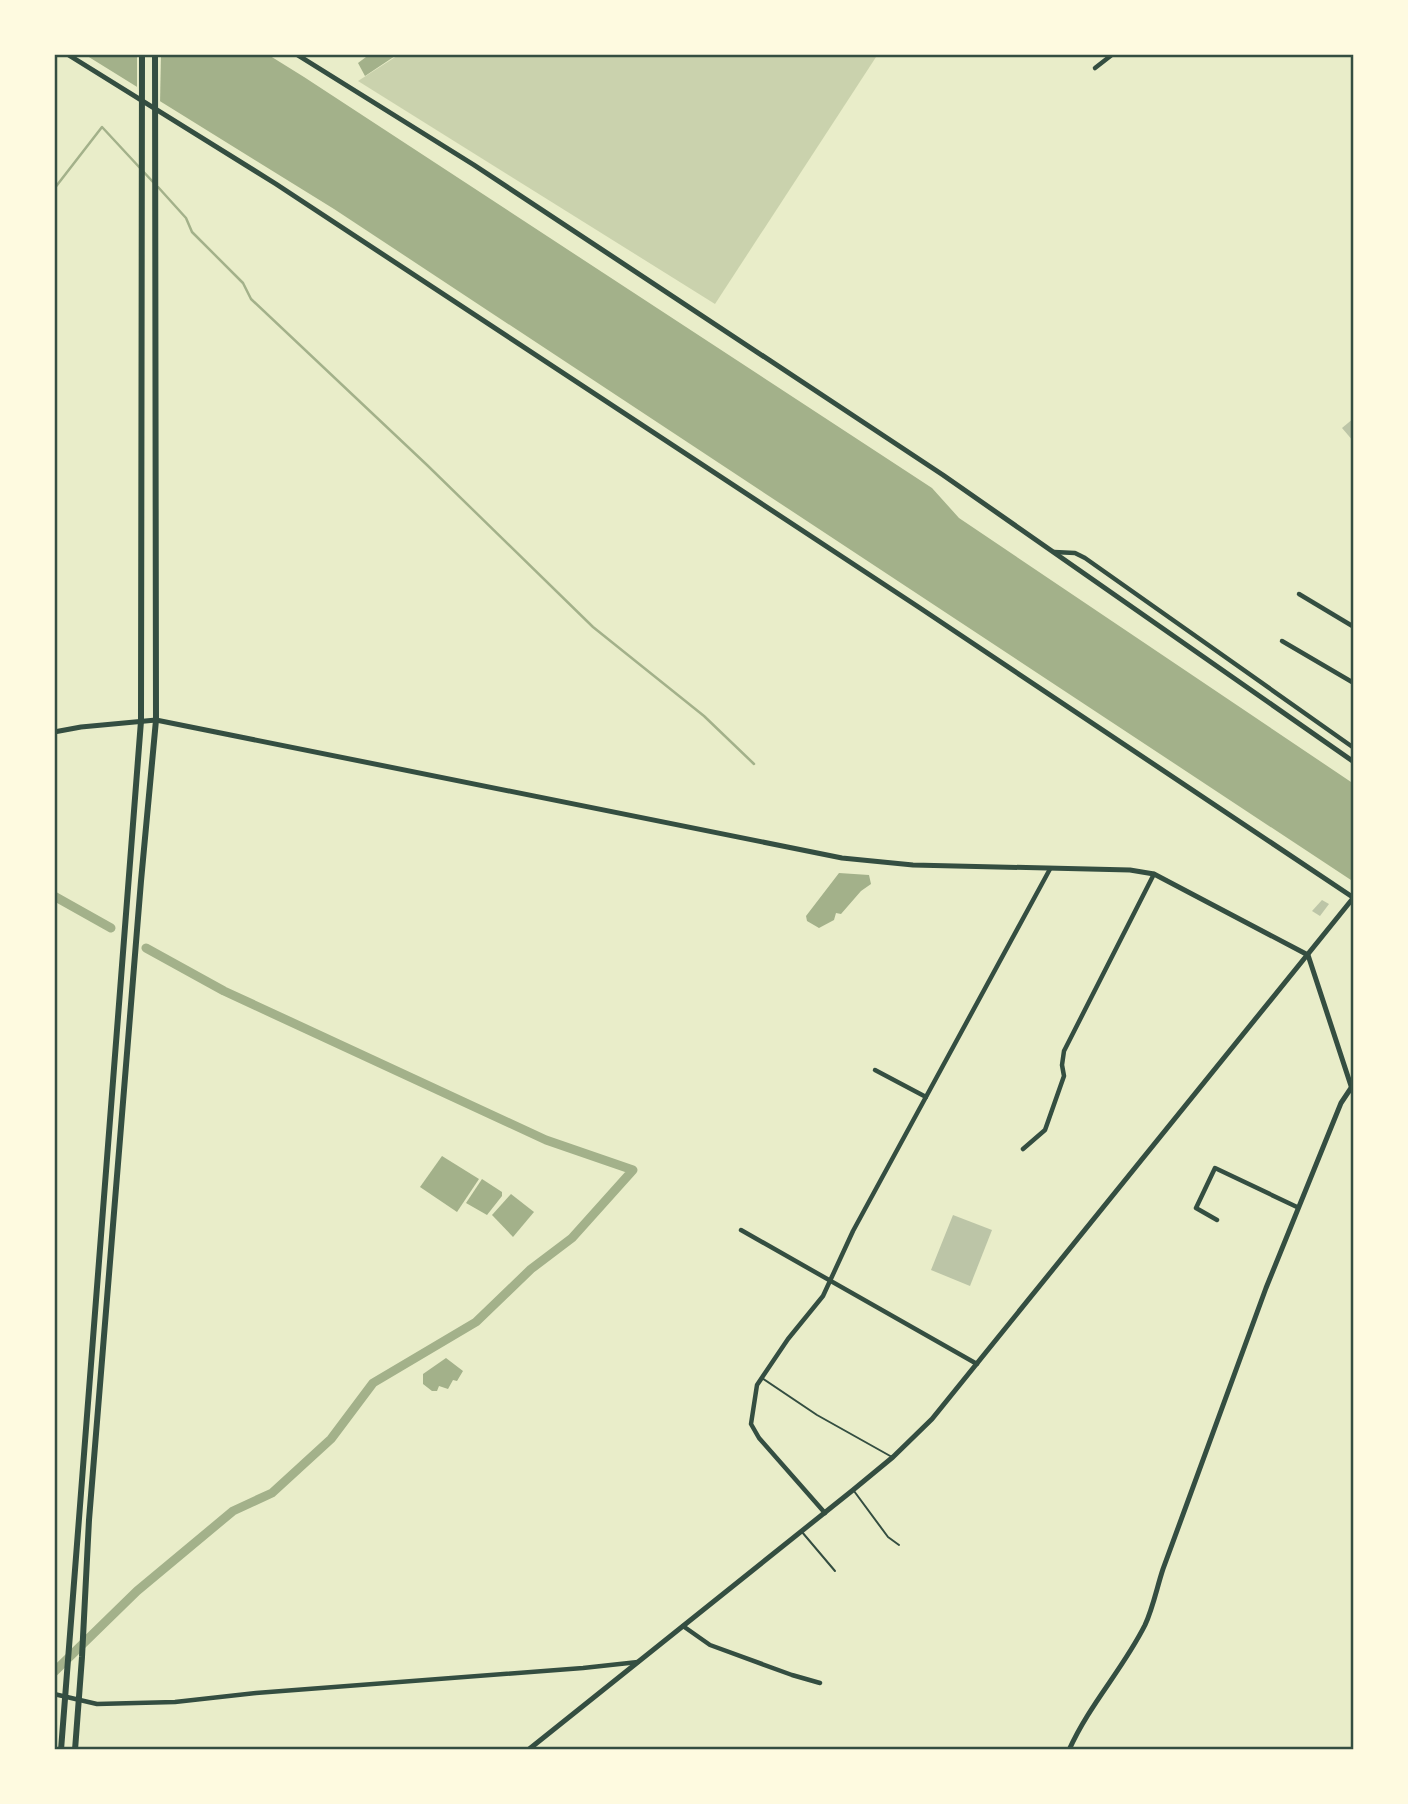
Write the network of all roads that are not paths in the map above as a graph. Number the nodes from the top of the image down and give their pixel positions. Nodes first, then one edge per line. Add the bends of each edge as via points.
1 (67, 54) edge
2 (142, 54) edge
3 (155, 54) edge
4 (296, 54) edge
5 (1113, 54) edge
6 (1095, 68) dead end
7 (140, 100) junction
8 (154, 104) junction
9 (1054, 552) junction
10 (1299, 593) dead end
11 (1354, 627) edge
12 (1282, 641) dead end
13 (1352, 682) dead end
14 (156, 720) junction
15 (141, 721) junction
16 (54, 733) edge
17 (1354, 748) edge
18 (1354, 762) edge
19 (1050, 869) junction
20 (1154, 874) junction
21 (1354, 898) edge
22 (1308, 955) junction
23 (875, 1070) dead end
24 (1353, 1092) edge
25 (926, 1097) junction
26 (1023, 1149) dead end
27 (1297, 1207) junction
28 (1217, 1220) dead end
29 (741, 1230) dead end
30 (831, 1281) junction
31 (978, 1364) junction
32 (761, 1378) junction
33 (893, 1457) junction
34 (853, 1490) junction
35 (825, 1513) junction
36 (802, 1532) junction
37 (899, 1545) dead end
38 (835, 1571) dead end
39 (683, 1626) junction
40 (639, 1662) junction
41 (820, 1683) dead end
42 (54, 1694) edge
43 (65, 1698) junction
44 (79, 1702) junction
45 (61, 1750) edge
46 (75, 1750) edge
47 (528, 1750) edge
48 (1069, 1750) edge

1 - 7 street
2 - 7 main road
3 - 8 main road
4 - 9 street via 474,165
5 - 6 street
7 - 8 street
7 - 15 main road
8 - 14 main road
8 - 21 street
9 - 17 street via 1085,558
9 - 18 street
10 - 11 street
12 - 13 street
14 - 15 street
14 - 19 street via 842,858
14 - 44 main road via 90,1506
15 - 16 street
15 - 43 main road
19 - 20 street
19 - 25 street
20 - 22 street
20 - 26 street via 1064,1051 1065,1076 1045,1130
21 - 22 street
22 - 24 street
22 - 31 street
23 - 25 street
24 - 27 street via 1340,1103
25 - 30 street
27 - 28 street via 1215,1168 1196,1208
27 - 48 street via 1150,1614
29 - 30 street
30 - 31 street
30 - 32 street
31 - 33 street
32 - 33 lane
32 - 35 street via 751,1424
33 - 34 street
34 - 35 street
34 - 37 lane
35 - 36 street
36 - 38 lane
36 - 39 street
39 - 40 street
39 - 41 street via 710,1645
40 - 44 street via 175,1702
40 - 47 street
42 - 43 street
43 - 44 street
43 - 45 main road
44 - 46 main road

